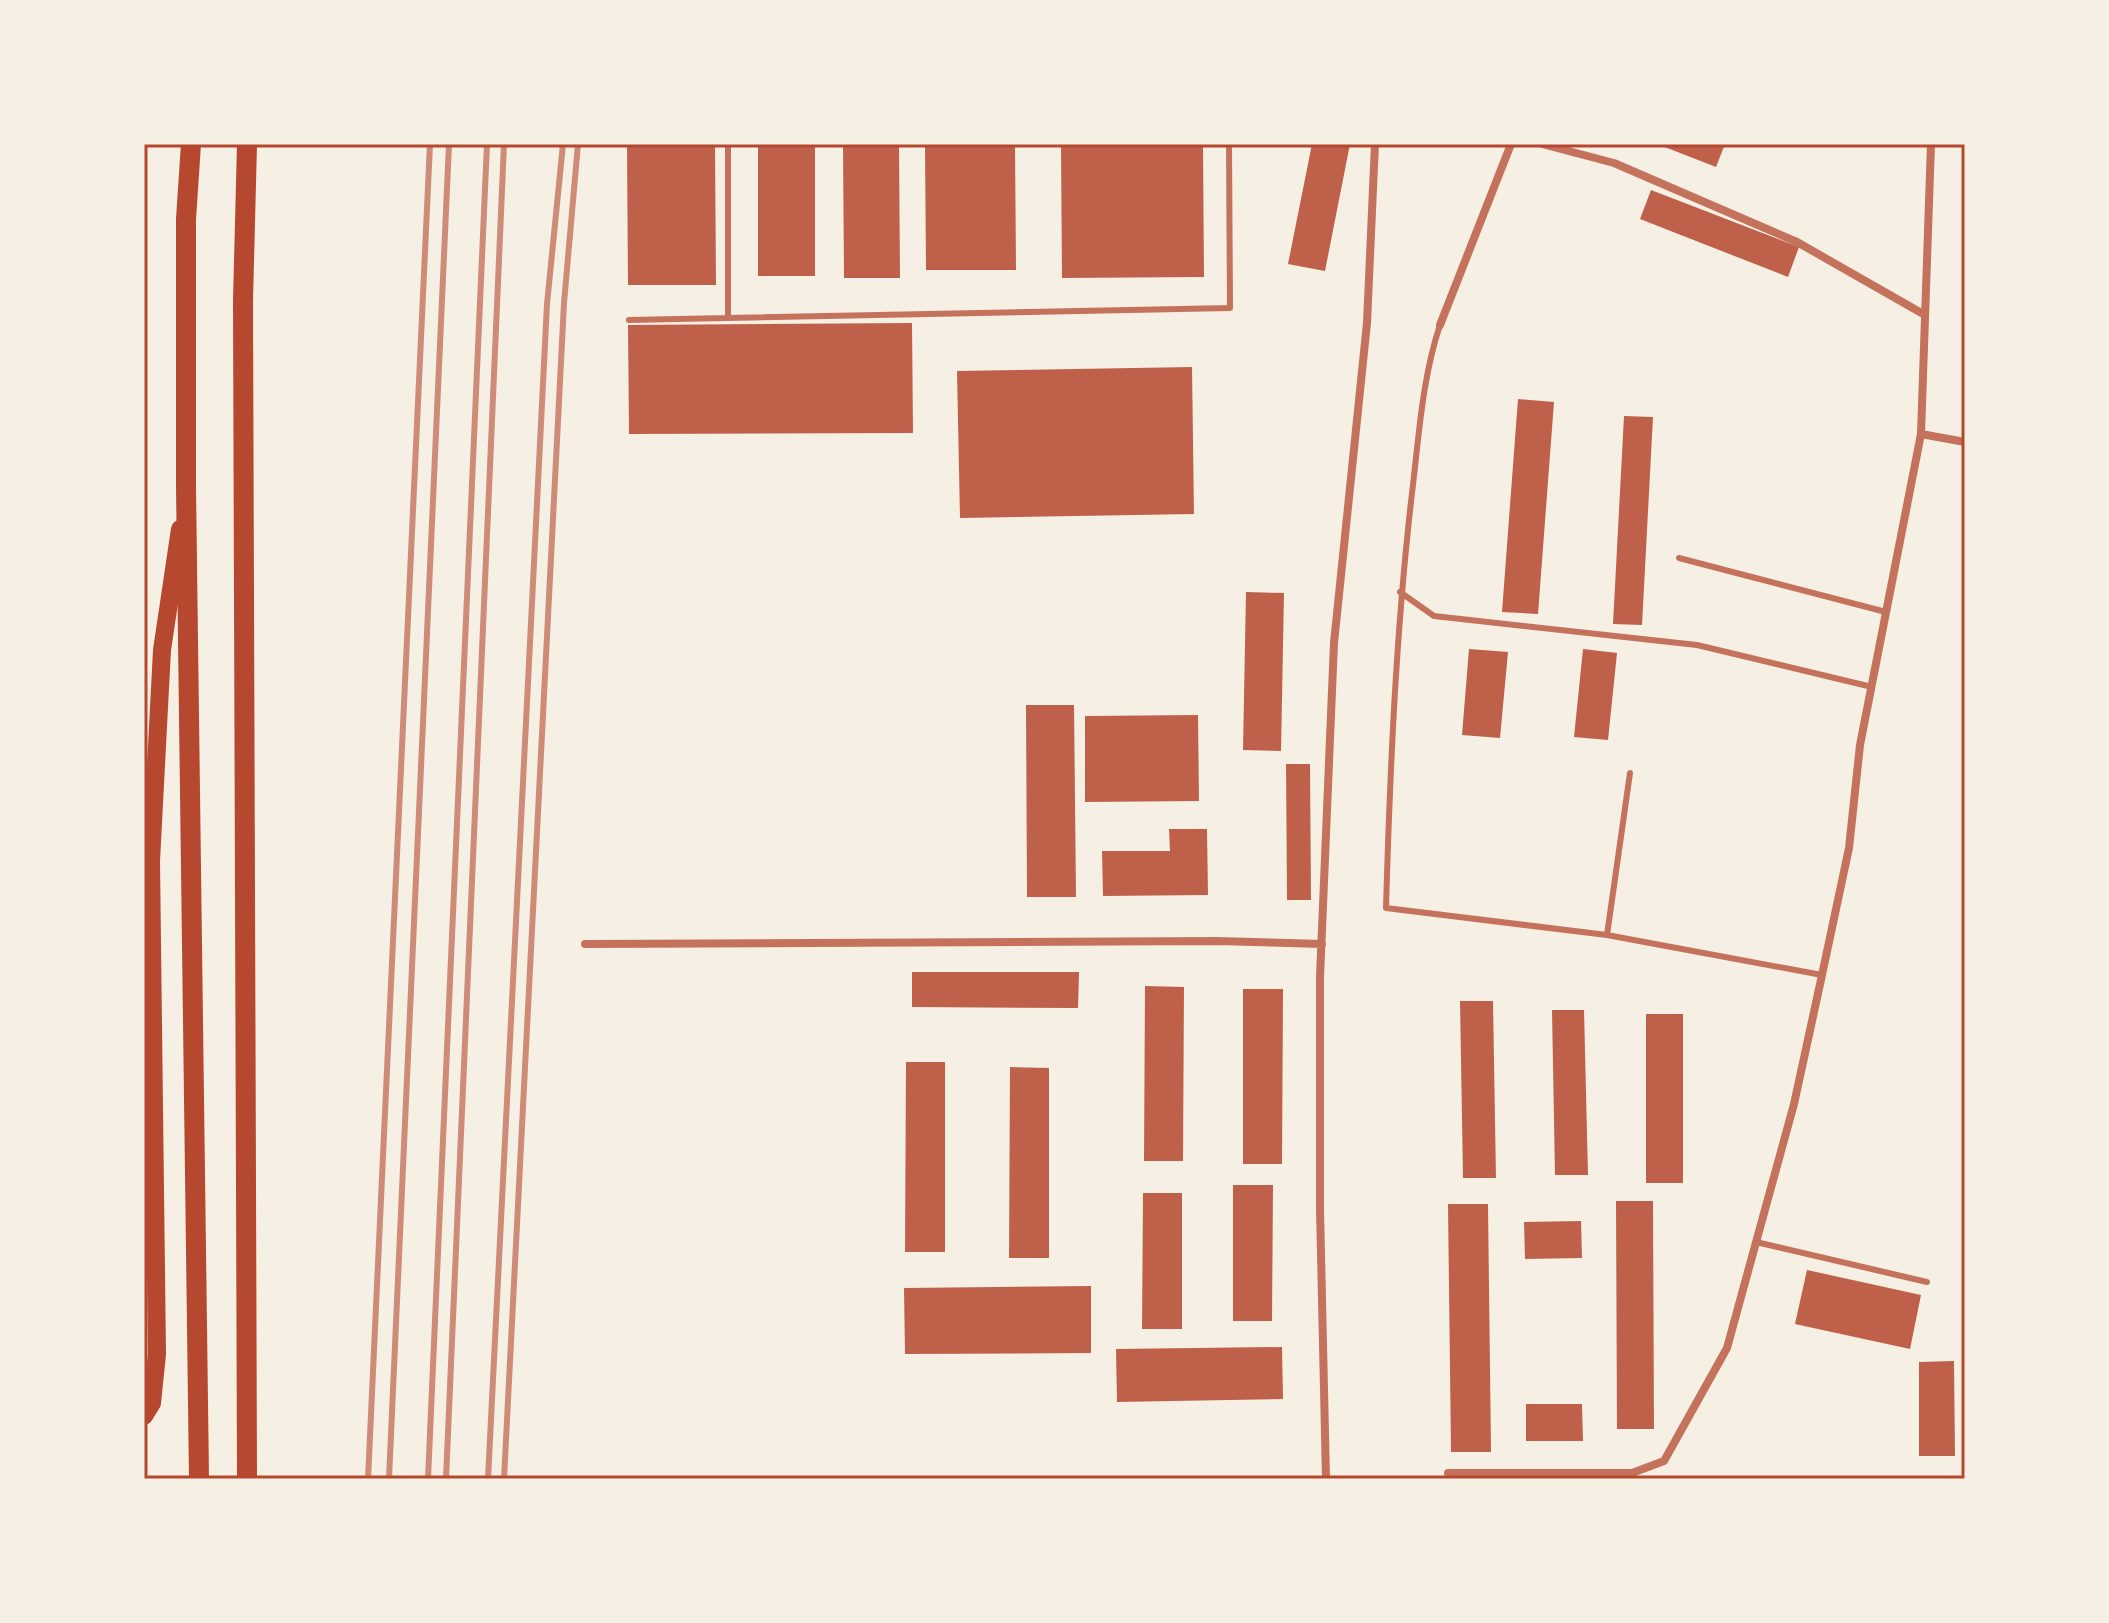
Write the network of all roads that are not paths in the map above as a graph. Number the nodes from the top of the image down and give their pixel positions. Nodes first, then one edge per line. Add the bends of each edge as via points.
1 (191, 144) edge
2 (247, 144) edge
3 (728, 144) edge
4 (1229, 144) edge
5 (1375, 144) edge
6 (1511, 144) edge
7 (1542, 144) edge
8 (1931, 144) edge
9 (1925, 315) junction
10 (728, 318) junction
11 (629, 320) dead end
12 (1440, 325) joint
13 (1921, 434) junction
14 (1965, 442) edge
15 (186, 487) junction
16 (1679, 558) dead end
17 (1400, 592) junction
18 (1886, 612) junction
19 (1872, 687) junction
20 (1630, 773) dead end
21 (1607, 935) junction
22 (585, 944) dead end
23 (1322, 944) junction
24 (1822, 975) junction
25 (1756, 1242) junction
26 (1927, 1282) dead end
27 (144, 1416) edge
28 (1448, 1473) dead end
29 (199, 1479) edge
30 (247, 1479) edge
31 (1326, 1479) edge

1 - 15 highway
2 - 30 highway
3 - 10 lane
4 - 10 lane via 1230,308
5 - 23 street via 1367,323 1334,643
6 - 12 street
7 - 9 street via 1614,163 1797,242
8 - 9 street
9 - 13 street
10 - 11 lane
12 - 17 lane via 1427,363
13 - 14 street
13 - 18 street
15 - 27 main road via 162,650 151,861 157,1354 152,1403
15 - 29 highway
16 - 18 lane
17 - 19 lane via 1434,616 1697,645
17 - 21 lane via 1386,908
18 - 19 street
19 - 24 street via 1849,848
20 - 21 lane
21 - 24 lane
22 - 23 street
23 - 31 street
24 - 25 street
25 - 26 lane
25 - 28 street via 1727,1348 1664,1461 1632,1473

